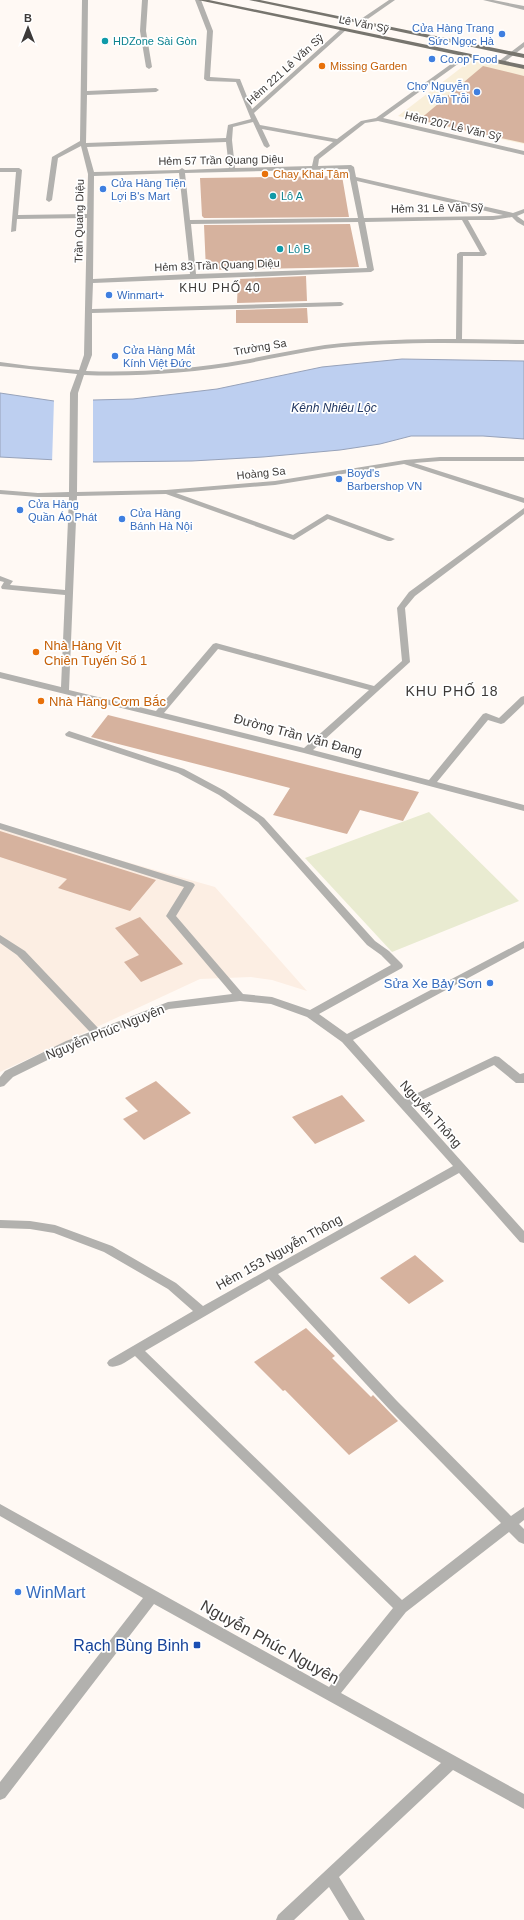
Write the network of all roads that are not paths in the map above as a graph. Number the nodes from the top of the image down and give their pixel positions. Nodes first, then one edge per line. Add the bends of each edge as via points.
1 (85, 0) edge
2 (145, 0) edge
3 (199, 0) edge
4 (252, 0) edge
5 (392, 0) edge
6 (486, 0) edge
7 (500, 1) edge
8 (524, 8) edge
9 (360, 22) junction
10 (343, 30) junction
11 (524, 44) edge
12 (512, 53) junction
13 (467, 56) junction
14 (524, 56) edge
15 (501, 62) junction
16 (149, 67) dead end
17 (524, 67) edge
18 (156, 90) dead end
19 (84, 93) junction
20 (251, 113) junction
21 (378, 119) junction
22 (254, 120) junction
23 (258, 126) junction
24 (229, 140) junction
25 (337, 141) junction
26 (84, 143) junction
27 (267, 146) dead end
28 (524, 153) edge
29 (315, 168) junction
30 (232, 169) junction
31 (0, 170) edge
32 (182, 170) junction
33 (91, 174) junction
34 (353, 178) junction
35 (49, 200) dead end
36 (524, 211) edge
37 (513, 214) junction
38 (14, 216) junction
39 (90, 216) junction
40 (464, 218) junction
41 (361, 220) junction
42 (187, 222) junction
43 (524, 224) edge
44 (13, 231) dead end
45 (193, 276) junction
46 (89, 281) junction
47 (340, 304) dead end
48 (89, 311) junction
49 (459, 341) junction
50 (524, 342) edge
51 (0, 364) edge
52 (82, 373) junction
53 (524, 459) edge
54 (405, 462) junction
55 (0, 492) edge
56 (166, 492) junction
57 (73, 495) junction
58 (524, 501) edge
59 (524, 510) edge
60 (392, 540) dead end
61 (0, 578) edge
62 (69, 593) junction
63 (0, 675) edge
64 (375, 689) junction
65 (65, 691) junction
66 (524, 699) edge
67 (159, 713) junction
68 (69, 734) dead end
69 (306, 751) junction
70 (431, 784) junction
71 (524, 808) edge
72 (0, 826) edge
73 (0, 938) edge
74 (524, 944) edge
75 (240, 997) junction
76 (311, 1014) junction
77 (97, 1033) junction
78 (346, 1040) junction
79 (524, 1077) edge
80 (0, 1083) edge
81 (404, 1104) junction
82 (460, 1167) junction
83 (0, 1224) edge
84 (524, 1239) edge
85 (270, 1273) junction
86 (202, 1312) junction
87 (136, 1350) junction
88 (113, 1363) dead end
89 (0, 1510) edge
90 (524, 1513) edge
91 (509, 1524) junction
92 (524, 1538) edge
93 (152, 1596) junction
94 (401, 1608) junction
95 (331, 1695) junction
96 (452, 1762) junction
97 (0, 1793) edge
98 (524, 1802) edge
99 (330, 1876) junction
100 (282, 1920) edge
101 (358, 1920) edge

1 - 19 street, Trần Quang Diệu
2 - 16 street via 143,31
3 - 10 main road, Lê Văn Sỹ
3 - 20 street via 210,31 208,80 238,80
4 - 9 main road, Lê Văn Sỹ
5 - 9 street
6 - 7 street
7 - 8 street
9 - 12 main road, Lê Văn Sỹ
10 - 13 main road, Lê Văn Sỹ
10 - 20 street, Hẻm 221 Lê Văn Sỹ
11 - 12 street
12 - 14 main road, Lê Văn Sỹ
12 - 15 street
13 - 15 main road, Lê Văn Sỹ
13 - 21 street
15 - 17 main road, Lê Văn Sỹ
18 - 19 street
19 - 26 street, Trần Quang Diệu
20 - 22 street, Hẻm 221 Lê Văn Sỹ
21 - 25 street via 363,122
21 - 28 street, Hẻm 207 Lê Văn Sỹ
22 - 23 street, Hẻm 221 Lê Văn Sỹ
22 - 24 street via 230,126
23 - 25 street
23 - 27 street, Hẻm 221 Lê Văn Sỹ
24 - 26 street
24 - 30 street
25 - 29 street via 316,158
26 - 33 street, Trần Quang Diệu
26 - 35 street via 55,156
29 - 30 street, Hẻm 57 Trần Quang Diệu
29 - 34 street, Hẻm 57 Trần Quang Diệu via 351,167
30 - 32 street, Hẻm 57 Trần Quang Diệu
31 - 38 street via 19,170
32 - 33 street, Hẻm 57 Trần Quang Diệu
32 - 42 street
33 - 39 street, Trần Quang Diệu
34 - 37 street
34 - 41 street
36 - 37 street
37 - 40 street, Hẻm 31 Lê Văn Sỹ via 493,218
37 - 43 street
38 - 39 street
38 - 44 street
39 - 46 street, Trần Quang Diệu
40 - 41 street, Hẻm 31 Lê Văn Sỹ
40 - 49 street via 484,254 460,254
41 - 42 street, Hẻm 31 Lê Văn Sỹ
41 - 45 street, Hẻm 83 Trần Quang Diệu via 371,270
42 - 45 street
45 - 46 street, Hẻm 83 Trần Quang Diệu
46 - 48 street, Trần Quang Diệu
47 - 48 street
48 - 52 street, Trần Quang Diệu via 88,355
49 - 50 street, Trường Sa
49 - 52 street, Trường Sa via 373,342 209,366
51 - 52 street, Trường Sa
52 - 57 street, Trần Quang Diệu via 74,393
53 - 54 street, Hoàng Sa via 440,459
54 - 56 street, Hoàng Sa via 275,484
54 - 58 street
55 - 57 street, Hoàng Sa
56 - 57 street, Hoàng Sa
56 - 60 street via 294,538 327,516
57 - 62 street
59 - 64 street via 412,594 401,608 406,662
61 - 62 street via 9,581 5,587
62 - 65 street
63 - 65 street, Đường Trần Văn Đang
64 - 67 street via 216,646
64 - 69 street
65 - 67 street, Đường Trần Văn Đang
66 - 70 street via 501,721 486,716
67 - 69 street, Đường Trần Văn Đang
68 - 76 street via 181,771 222,793 261,820 371,943 386,953 398,966
69 - 70 street, Đường Trần Văn Đang
70 - 71 street, Đường Trần Văn Đang
72 - 75 street via 190,885 172,916
73 - 77 street via 21,953
74 - 78 street
75 - 76 street, Nguyễn Phúc Nguyên via 272,1002
75 - 77 street, Nguyễn Phúc Nguyên via 168,1006
76 - 78 street, Nguyễn Thông
77 - 80 street, Nguyễn Phúc Nguyên via 9,1074
78 - 81 street, Nguyễn Thông
79 - 81 street via 520,1080 495,1060
81 - 82 street, Nguyễn Thông
82 - 84 street, Nguyễn Thông
82 - 85 street, Hẻm 153 Nguyễn Thông
83 - 86 street via 55,1229 108,1249 172,1286
85 - 86 street, Hẻm 153 Nguyễn Thông
85 - 91 street
86 - 87 street, Hẻm 153 Nguyễn Thông
87 - 88 street, Hẻm 153 Nguyễn Thông
87 - 94 street
89 - 93 street, Nguyễn Phúc Nguyên
90 - 91 street
91 - 92 street
91 - 94 street
93 - 95 street, Nguyễn Phúc Nguyên
93 - 97 street
94 - 95 street
95 - 96 street, Nguyễn Phúc Nguyên
96 - 98 street, Nguyễn Phúc Nguyên
96 - 99 street
99 - 100 street
99 - 101 street

